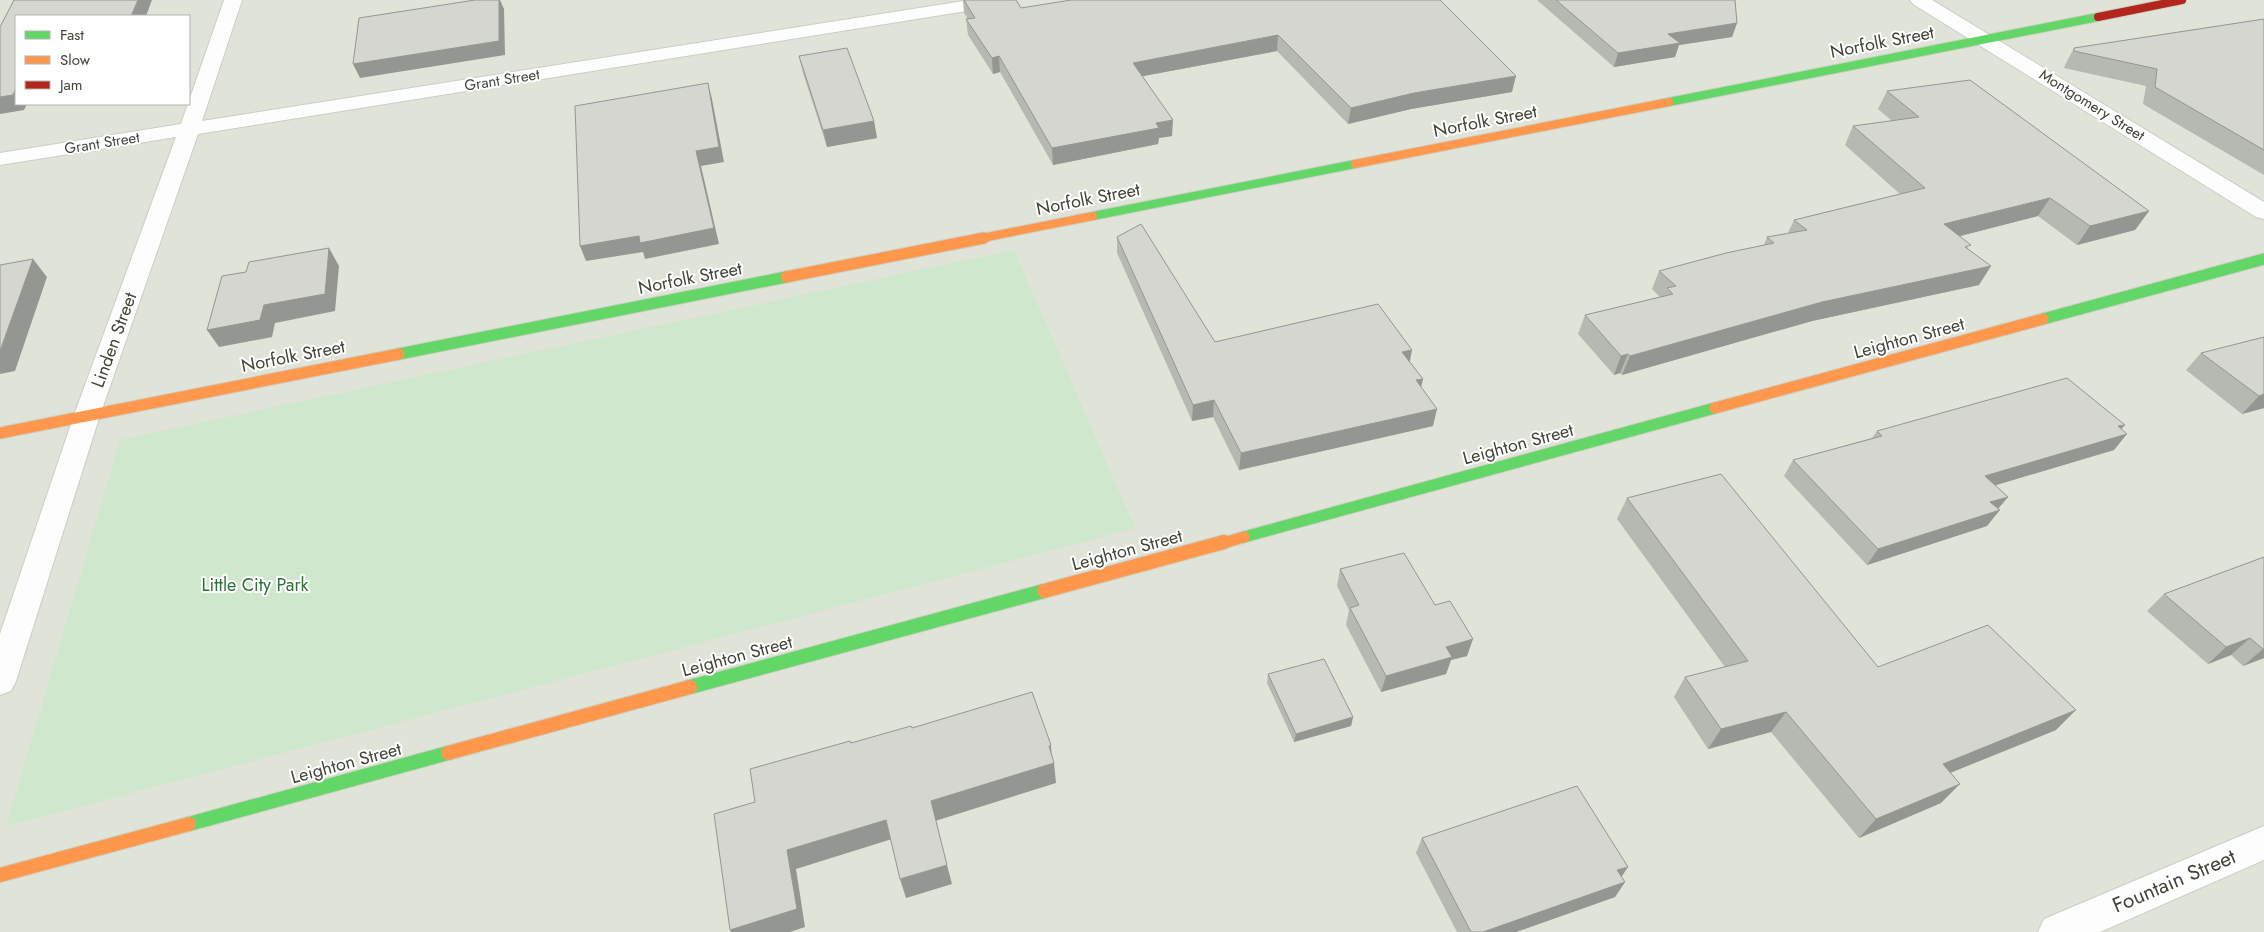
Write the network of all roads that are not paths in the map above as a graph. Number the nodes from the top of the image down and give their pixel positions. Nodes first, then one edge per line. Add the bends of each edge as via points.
1 (233, 0) edge
2 (1004, 0) edge
3 (1919, 0) edge
4 (2182, 0) edge
5 (1985, 40) junction
6 (189, 130) junction
7 (0, 159) edge
8 (2264, 212) edge
9 (2264, 259) edge
10 (86, 415) junction
11 (0, 433) edge
12 (0, 681) edge
13 (2264, 842) edge
14 (0, 875) edge
15 (2057, 932) edge

1 - 6 street, Linden Street
2 - 6 street, Grant Street
3 - 5 street, Montgomery Street
4 - 5 street, Norfolk Street
5 - 8 street, Montgomery Street
5 - 10 street, Norfolk Street
6 - 7 street, Grant Street
6 - 10 street, Linden Street
9 - 14 street, Leighton Street
10 - 11 street, Norfolk Street
10 - 12 street, Linden Street
13 - 15 street, Fountain Street

